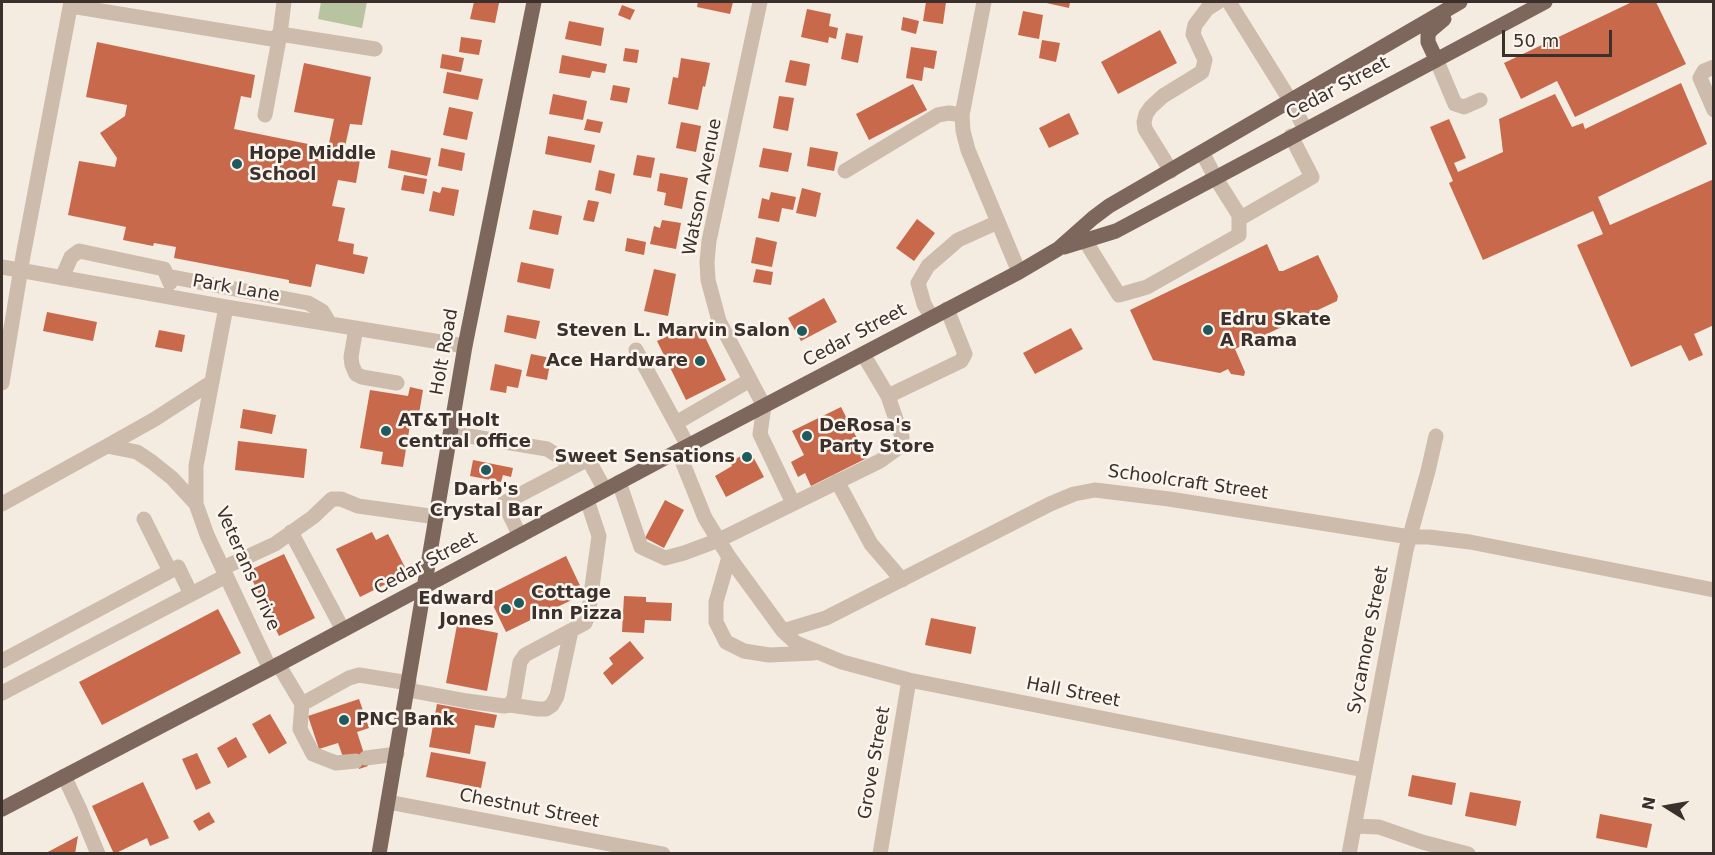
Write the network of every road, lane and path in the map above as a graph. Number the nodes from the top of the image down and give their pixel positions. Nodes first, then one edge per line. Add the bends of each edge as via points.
1 (284, 2) edge
2 (534, 2) edge
3 (760, 2) edge
4 (984, 2) edge
5 (1218, 2) edge
6 (1229, 2) edge
7 (1462, 2) edge
8 (1545, 2) edge
9 (71, 4) edge
10 (276, 36) junction
11 (375, 49) dead end
12 (1436, 59) junction
13 (1713, 67) edge
14 (1290, 100) junction
15 (1480, 100) dead end
16 (1713, 110) edge
17 (265, 115) dead end
18 (962, 115) junction
19 (1298, 133) junction
20 (1202, 152) junction
21 (844, 171) dead end
22 (1171, 171) junction
23 (1215, 177) junction
24 (1239, 219) junction
25 (998, 222) junction
26 (1082, 236) junction
27 (2, 267) edge
28 (21, 271) junction
29 (1019, 272) junction
30 (167, 276) junction
31 (62, 278) junction
32 (168, 297) junction
33 (226, 307) junction
34 (947, 309) junction
35 (932, 318) junction
36 (330, 324) junction
37 (356, 328) junction
38 (465, 346) junction
39 (636, 350) dead end
40 (863, 354) junction
41 (750, 380) junction
42 (212, 382) junction
43 (2, 383) edge
44 (397, 383) dead end
45 (888, 396) junction
46 (764, 406) junction
47 (676, 423) junction
48 (451, 433) junction
49 (1436, 436) dead end
50 (106, 446) junction
51 (683, 448) junction
52 (574, 466) junction
53 (837, 481) junction
54 (620, 482) junction
55 (605, 490) junction
56 (586, 500) junction
57 (793, 502) junction
58 (2, 504) edge
59 (196, 504) junction
60 (437, 517) junction
61 (144, 519) dead end
62 (291, 532) junction
63 (520, 536) junction
64 (1410, 537) junction
65 (718, 540) junction
66 (729, 558) junction
67 (170, 571) junction
68 (225, 572) junction
69 (902, 580) junction
70 (425, 587) junction
71 (1713, 590) edge
72 (191, 594) junction
73 (343, 630) junction
74 (571, 631) junction
75 (783, 631) junction
76 (817, 653) junction
77 (2, 661) edge
78 (274, 666) junction
79 (909, 680) junction
80 (408, 686) junction
81 (2, 693) edge
82 (302, 705) junction
83 (510, 705) junction
84 (396, 754) junction
85 (1364, 770) junction
86 (64, 776) junction
87 (388, 802) junction
88 (2, 809) edge
89 (1354, 826) junction
90 (98, 854) edge
91 (379, 854) edge
92 (663, 854) edge
93 (880, 854) edge
94 (1349, 854) edge
95 (1468, 854) edge

1 - 10 street
2 - 38 main road, Holt Road
3 - 41 street, Watson Avenue via 707,262 719,321
4 - 18 street
5 - 22 street via 1207,9 1193,34 1205,60 1202,72 1163,96 1146,114 1145,129
6 - 14 street
7 - 12 main road via 1428,35
7 - 14 main road, Cedar Street
8 - 12 main road, Cedar Street
9 - 10 street
9 - 28 street
10 - 11 street
10 - 17 street
12 - 15 street via 1455,104 1464,107
12 - 19 main road, Cedar Street
13 - 16 street via 1700,78
14 - 19 street
14 - 20 main road, Cedar Street
18 - 21 street via 938,115
18 - 25 street via 968,150
19 - 23 main road, Cedar Street
19 - 24 street via 1312,177
20 - 22 main road, Cedar Street
20 - 23 street
22 - 26 main road, Cedar Street via 1109,206
23 - 24 street
23 - 26 main road, Cedar Street via 1116,231
24 - 26 street via 1239,236 1147,287 1119,295
25 - 29 street
25 - 35 street via 958,240 928,266 918,283
26 - 29 main road, Cedar Street
27 - 28 street, Park Lane
28 - 31 street, Park Lane
28 - 43 street
29 - 34 main road, Cedar Street
30 - 31 street via 164,269 79,251 71,257
30 - 32 street
30 - 36 street via 308,303 322,311
31 - 32 street, Park Lane
32 - 33 street, Park Lane
33 - 36 street, Park Lane
33 - 42 street, Veterans Drive
34 - 35 main road, Cedar Street
34 - 45 street via 965,354 961,360
35 - 40 main road, Cedar Street
36 - 37 street, Park Lane
37 - 38 street, Park Lane
37 - 44 street via 351,357 356,374
38 - 48 main road, Holt Road
39 - 47 street
40 - 45 street
40 - 46 main road, Cedar Street
41 - 46 street, Watson Avenue
41 - 47 street
42 - 50 street
42 - 59 street, Veterans Drive via 196,466
45 - 53 street via 902,437 898,448
46 - 51 main road, Cedar Street
46 - 57 street via 760,434
47 - 51 street
48 - 52 street via 547,449
48 - 60 main road, Holt Road
49 - 64 street, Sycamore Street
50 - 58 street
50 - 59 street via 136,452 152,462
51 - 54 main road, Cedar Street
51 - 65 street via 705,518
52 - 55 street via 588,459
52 - 63 street via 504,503
53 - 57 street
53 - 69 street via 871,544
54 - 55 main road, Cedar Street
54 - 65 street via 641,547 664,558
55 - 56 main road, Cedar Street
56 - 63 main road, Cedar Street
56 - 74 street via 599,536 588,616 585,623
57 - 65 street
59 - 68 street, Veterans Drive
60 - 62 street via 358,506 341,499 332,500
60 - 70 main road, Holt Road
61 - 67 street
62 - 68 street
62 - 73 street
63 - 70 main road, Cedar Street
64 - 69 street, Schoolcraft Street via 1095,490 1050,504
64 - 71 street, Schoolcraft Street via 1470,542
64 - 85 street, Sycamore Street
65 - 66 street
66 - 75 street
66 - 76 street via 716,602 716,622 726,642 744,651 769,655
67 - 72 street via 178,567
67 - 77 street
68 - 72 street
68 - 78 street, Veterans Drive
69 - 75 street, Schoolcraft Street via 826,618
70 - 73 main road, Cedar Street
70 - 80 main road, Holt Road
72 - 81 street
73 - 78 main road, Cedar Street
74 - 83 street via 525,655
74 - 83 street via 552,705 546,709
75 - 76 street, Hall Street via 796,643
76 - 79 street, Hall Street
78 - 82 street, Veterans Drive
78 - 86 main road, Cedar Street
79 - 85 street, Hall Street
79 - 93 street, Grove Street
80 - 82 street via 359,675
80 - 83 street via 467,701
80 - 84 main road, Holt Road
82 - 84 street via 300,729 313,754 336,763
84 - 87 main road, Holt Road
85 - 89 street, Sycamore Street
86 - 88 main road, Cedar Street
86 - 90 street
87 - 91 main road, Holt Road
87 - 92 street, Chestnut Street
89 - 94 street, Sycamore Street
89 - 95 street via 1379,827

